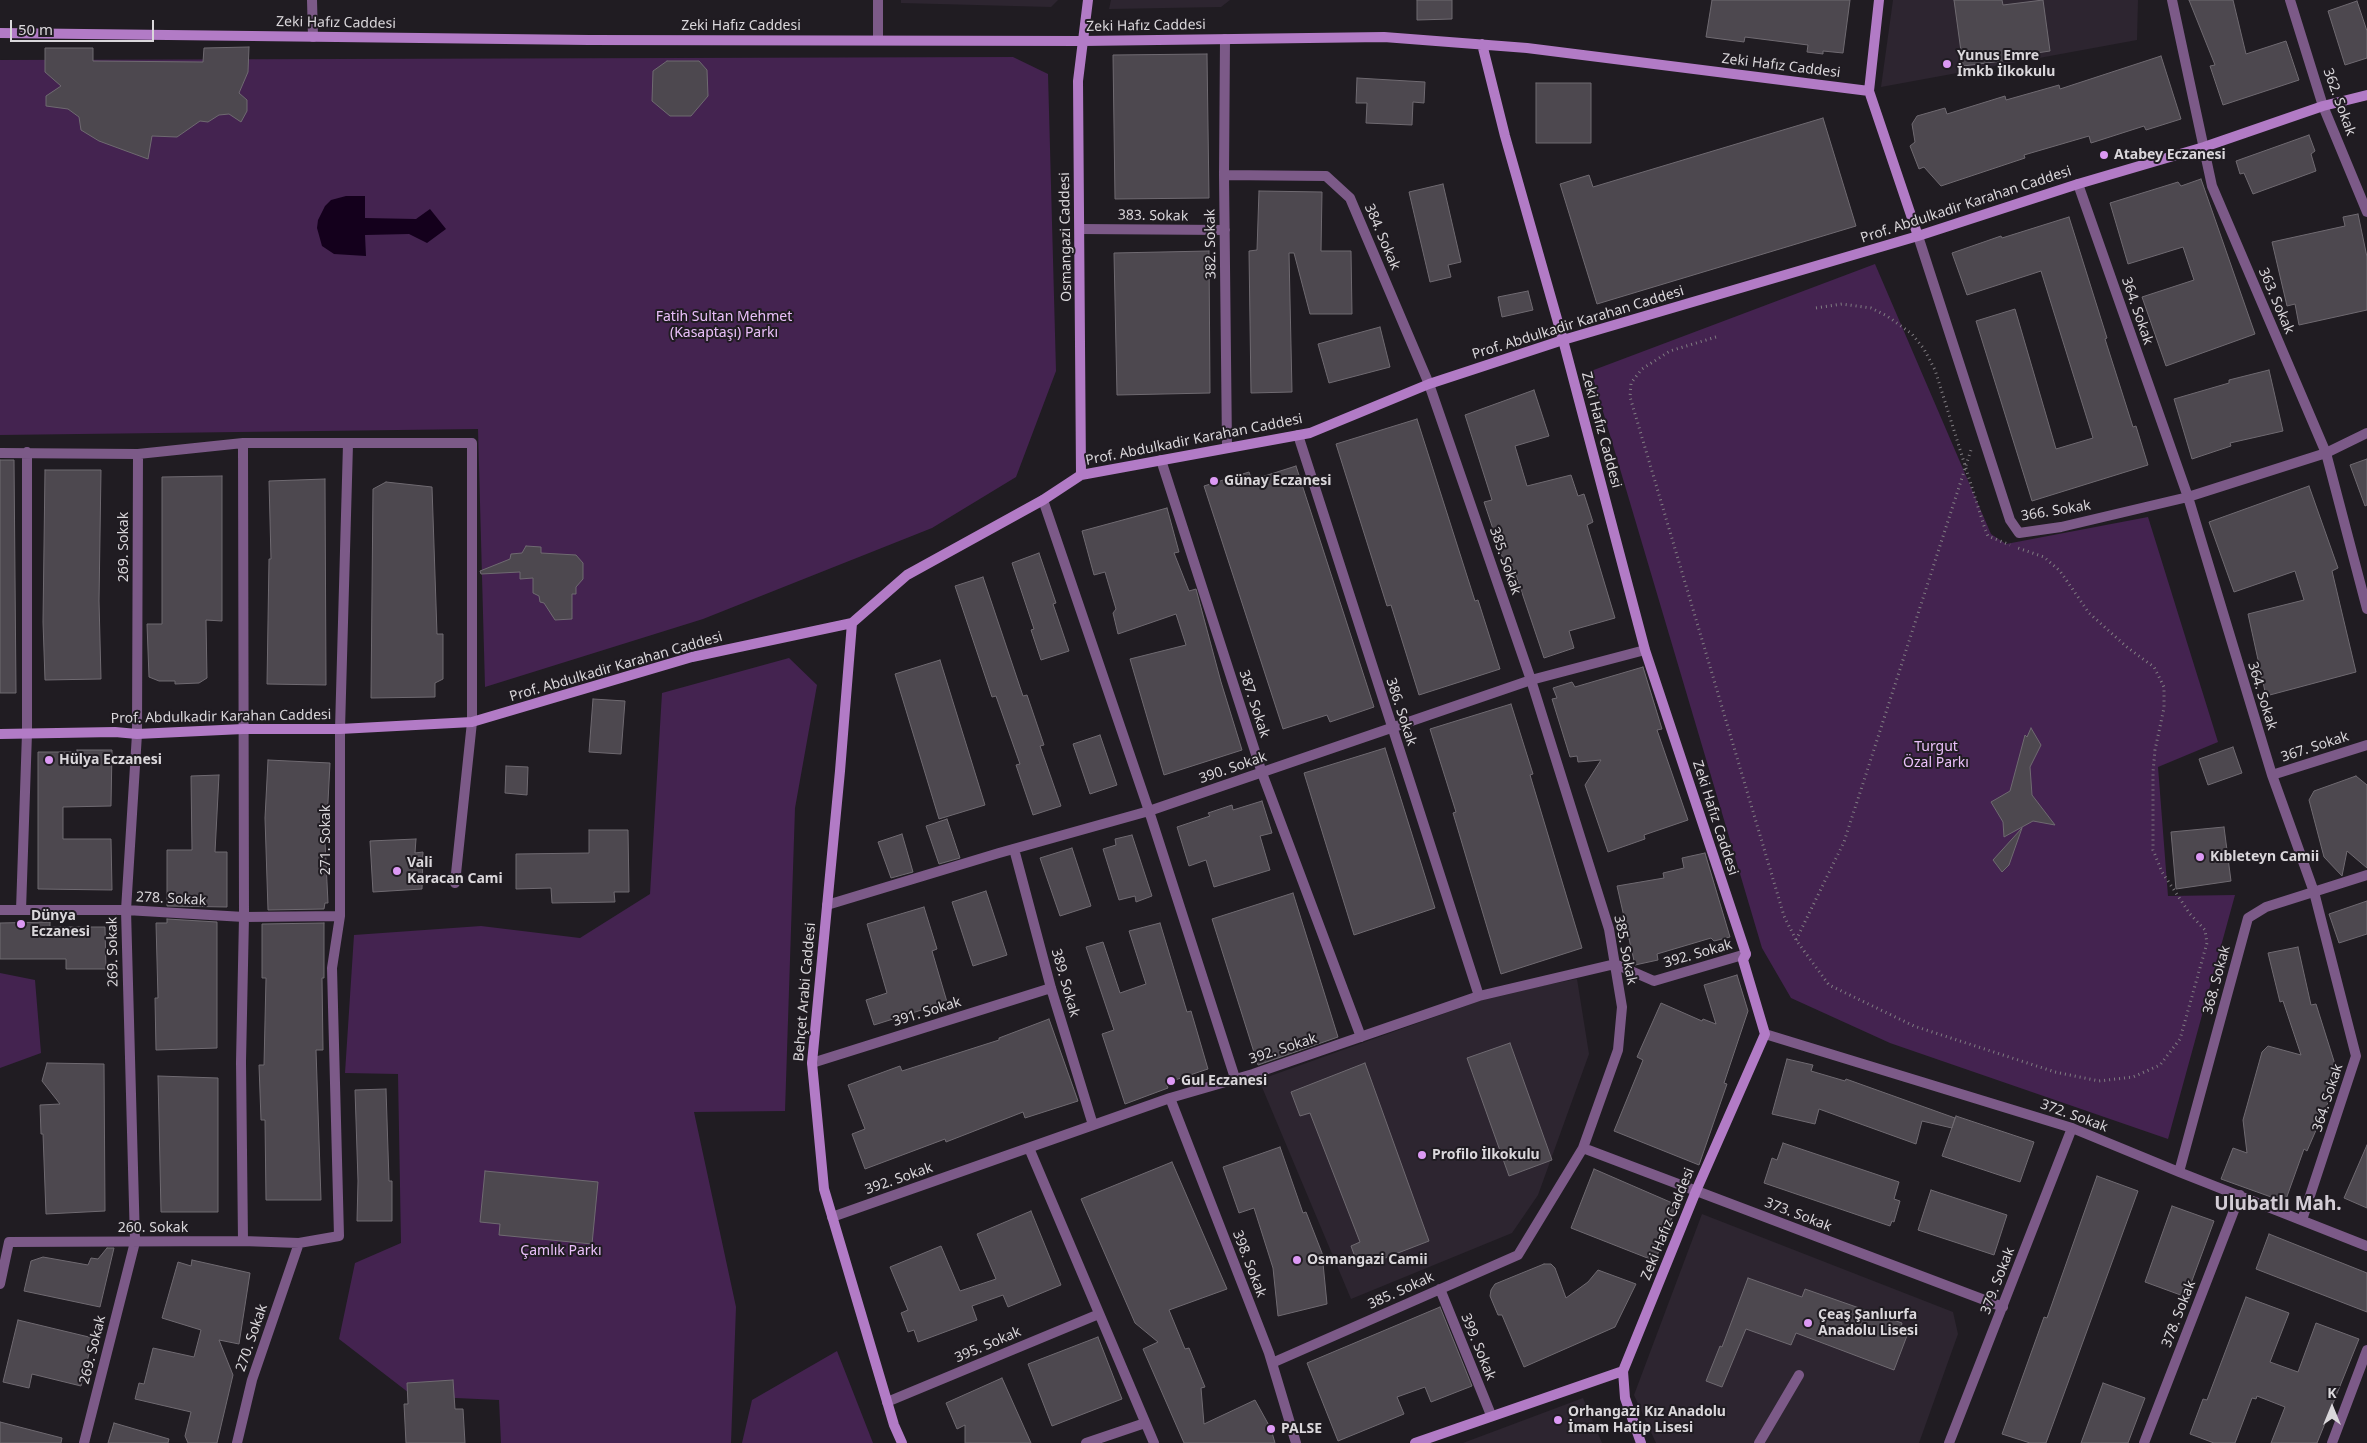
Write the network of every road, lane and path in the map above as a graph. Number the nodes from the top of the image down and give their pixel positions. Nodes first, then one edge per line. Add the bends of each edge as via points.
1 (312, 0) edge
2 (878, 0) edge
3 (1088, 0) edge
4 (1879, 0) edge
5 (2172, 0) edge
6 (2290, 0) edge
7 (0, 33) edge
8 (313, 37) junction
9 (1225, 39) junction
10 (878, 40) junction
11 (1083, 41) junction
12 (1482, 44) junction
13 (1869, 91) junction
14 (2367, 95) edge
15 (2323, 106) junction
16 (2204, 147) junction
17 (1224, 175) junction
18 (2078, 184) junction
19 (2367, 212) edge
20 (1080, 228) junction
21 (1225, 230) junction
22 (1918, 236) junction
23 (1816, 308) dead end
24 (1716, 336) dead end
25 (1563, 340) junction
26 (1429, 384) junction
27 (1979, 425) junction
28 (2367, 432) edge
29 (1298, 435) junction
30 (243, 442) junction
31 (348, 444) junction
32 (1227, 448) junction
33 (0, 452) edge
34 (27, 452) junction
35 (2326, 453) junction
36 (138, 454) junction
37 (1162, 460) junction
38 (1966, 467) junction
39 (1081, 475) junction
40 (2188, 497) junction
41 (1043, 500) junction
42 (2367, 609) edge
43 (852, 623) junction
44 (1645, 650) junction
45 (1531, 680) junction
46 (472, 722) junction
47 (1391, 727) junction
48 (243, 728) junction
49 (340, 729) junction
50 (26, 733) junction
51 (0, 734) edge
52 (137, 734) junction
53 (2367, 745) edge
54 (1262, 773) junction
55 (2272, 775) junction
56 (1150, 811) junction
57 (1014, 848) junction
58 (2367, 874) edge
59 (455, 883) dead end
60 (2314, 892) junction
61 (827, 905) junction
62 (0, 910) edge
63 (21, 910) junction
64 (126, 910) junction
65 (340, 916) junction
66 (244, 917) junction
67 (1796, 940) junction
68 (1746, 954) junction
69 (1614, 964) junction
70 (1051, 988) junction
71 (1479, 996) junction
72 (1765, 1034) junction
73 (1361, 1037) junction
74 (812, 1063) junction
75 (1235, 1078) junction
76 (1170, 1098) junction
77 (1093, 1125) junction
78 (2072, 1128) junction
79 (1029, 1148) junction
80 (1583, 1148) junction
81 (2179, 1172) junction
82 (1696, 1191) junction
83 (2240, 1195) junction
84 (832, 1217) junction
85 (2302, 1220) junction
86 (339, 1236) joint
87 (243, 1240) junction
88 (135, 1242) junction
89 (299, 1243) junction
90 (2367, 1246) edge
91 (0, 1284) edge
92 (1440, 1289) junction
93 (2003, 1307) junction
94 (1099, 1314) junction
95 (2367, 1350) edge
96 (1272, 1363) junction
97 (1623, 1371) junction
98 (1800, 1375) dead end
99 (887, 1402) junction
100 (1491, 1415) junction
101 (1145, 1423) junction
102 (84, 1443) edge
103 (237, 1443) edge
104 (902, 1443) edge
105 (1086, 1443) edge
106 (1154, 1443) edge
107 (1296, 1443) edge
108 (1415, 1443) edge
109 (1641, 1443) edge
110 (1759, 1443) edge
111 (1949, 1443) edge
112 (2144, 1443) edge
113 (2332, 1443) edge

1 - 8 street
2 - 10 street
3 - 11 main road, Osmangazi Caddesi
4 - 13 main road
5 - 16 street, 363. Sokak
6 - 15 street, 362. Sokak
7 - 8 main road, Zeki Hafız Caddesi
8 - 10 main road, Zeki Hafız Caddesi
9 - 11 main road, Zeki Hafız Caddesi
9 - 12 main road, Zeki Hafız Caddesi via 1384,36
9 - 17 street, 382. Sokak
10 - 11 main road, Zeki Hafız Caddesi
11 - 20 main road, Osmangazi Caddesi via 1078,81
12 - 13 main road, Zeki Hafız Caddesi
12 - 25 main road, Zeki Hafız Caddesi
13 - 22 main road
14 - 15 main road, Prof. Abdulkadir Karahan Caddesi
15 - 16 main road, Prof. Abdulkadir Karahan Caddesi
15 - 19 street, 362. Sokak
16 - 18 main road, Prof. Abdulkadir Karahan Caddesi
16 - 35 street, 363. Sokak via 2212,186
17 - 21 street, 382. Sokak
17 - 26 street, 384. Sokak via 1326,176 1350,198
18 - 22 main road, Prof. Abdulkadir Karahan Caddesi
18 - 40 street, 364. Sokak
20 - 21 street, 383. Sokak
20 - 39 main road, Osmangazi Caddesi
21 - 32 street, 382. Sokak
22 - 25 main road, Prof. Abdulkadir Karahan Caddesi
22 - 27 street, 366. Sokak
23 - 38 path via 1842,304 1871,308 1912,334 1935,370
24 - 67 path via 1670,351 1642,369 1631,383 1630,397 1784,916
25 - 26 main road, Prof. Abdulkadir Karahan Caddesi
25 - 44 main road, Zeki Hafız Caddesi
26 - 29 main road, Prof. Abdulkadir Karahan Caddesi
26 - 45 street, 385. Sokak
27 - 38 path
27 - 40 street, 366. Sokak via 2010,520 2019,533 2061,527
28 - 35 street, 366. Sokak
29 - 32 main road, Prof. Abdulkadir Karahan Caddesi
29 - 47 street, 386. Sokak
30 - 31 street
30 - 36 street
30 - 48 street
31 - 46 street via 472,442
31 - 49 street, 271. Sokak
32 - 37 main road, Prof. Abdulkadir Karahan Caddesi
33 - 34 street
34 - 36 street
34 - 50 street
35 - 40 street, 366. Sokak
35 - 42 street, 363. Sokak
36 - 52 street, 269. Sokak
37 - 39 main road, Prof. Abdulkadir Karahan Caddesi
37 - 54 street, 387. Sokak
38 - 67 path via 1844,842
38 - 67 path via 1988,536 2044,557 2060,571 2089,613 2154,667 2164,687 2164,708 2153,772 2153,850 2162,872 2190,914 2205,930 2207,943 2180,1039 2160,1065 2133,1077 2099,1081 2055,1072 1914,1026 1829,986
39 - 41 main road, Prof. Abdulkadir Karahan Caddesi
40 - 55 street, 364. Sokak
41 - 43 main road, Prof. Abdulkadir Karahan Caddesi via 907,575
41 - 56 street
43 - 46 main road, Prof. Abdulkadir Karahan Caddesi via 692,658
43 - 61 main road, Behçet Arabi Caddesi
44 - 45 street, 390. Sokak
44 - 68 main road, Zeki Hafız Caddesi
45 - 47 street, 390. Sokak
45 - 69 street, 385. Sokak via 1609,929
46 - 49 main road, Prof. Abdulkadir Karahan Caddesi
46 - 59 street
47 - 54 street, 390. Sokak
47 - 71 street, 386. Sokak
48 - 49 main road, Prof. Abdulkadir Karahan Caddesi
48 - 52 main road, Prof. Abdulkadir Karahan Caddesi
48 - 66 street
49 - 65 street, 271. Sokak
50 - 51 main road, Prof. Abdulkadir Karahan Caddesi
50 - 52 main road, Prof. Abdulkadir Karahan Caddesi
50 - 63 street
52 - 64 street, 269. Sokak
53 - 55 street, 367. Sokak
54 - 56 street, 390. Sokak
54 - 73 street, 387. Sokak
55 - 60 street, 364. Sokak
56 - 57 street, 390. Sokak
56 - 75 street
57 - 61 street, 390. Sokak
57 - 70 street, 389. Sokak
58 - 60 street, 368. Sokak
60 - 81 street, 368. Sokak via 2266,907 2248,918
60 - 85 street, 364. Sokak via 2356,1056
61 - 74 main road, Behçet Arabi Caddesi
62 - 63 street, 278. Sokak
63 - 64 street, 278. Sokak
64 - 66 street, 278. Sokak
64 - 88 street, 269. Sokak
65 - 66 street, 278. Sokak
65 - 86 street, 271. Sokak via 332,968
66 - 87 street via 241,1062
68 - 69 street, 392. Sokak via 1654,981
68 - 72 main road, Zeki Hafız Caddesi via 1743,960
69 - 71 street, 392. Sokak
69 - 80 street, 385. Sokak via 1622,1007 1618,1050
70 - 74 street, 391. Sokak
70 - 77 street, 389. Sokak
71 - 73 street, 392. Sokak
72 - 78 street, 372. Sokak
72 - 82 main road, Zeki Hafız Caddesi
73 - 75 street, 392. Sokak
74 - 84 main road, Behçet Arabi Caddesi via 824,1189
75 - 76 street, 392. Sokak
76 - 77 street, 392. Sokak
76 - 96 street, 398. Sokak
77 - 79 street, 392. Sokak
78 - 81 street, 372. Sokak
78 - 93 street, 379. Sokak
79 - 84 street, 392. Sokak
79 - 94 street
80 - 82 street, 373. Sokak
80 - 92 street, 385. Sokak via 1518,1255
81 - 83 street, 372. Sokak
82 - 93 street, 373. Sokak
82 - 97 main road, Zeki Hafız Caddesi
83 - 85 street, 372. Sokak
83 - 112 street, 378. Sokak
84 - 99 main road, Behçet Arabi Caddesi
85 - 90 street, 372. Sokak
86 - 89 street, 260. Sokak
87 - 88 street, 260. Sokak
87 - 89 street, 260. Sokak
88 - 91 street, 260. Sokak via 9,1242
88 - 102 street, 269. Sokak
89 - 103 street, 270. Sokak via 252,1380
92 - 96 street, 385. Sokak
92 - 100 street, 399. Sokak
93 - 111 street, 379. Sokak
94 - 99 street, 395. Sokak
94 - 101 street
95 - 113 street
96 - 107 street, 398. Sokak
97 - 100 main road
97 - 109 main road via 1625,1398
98 - 110 street
99 - 104 main road, Behçet Arabi Caddesi
100 - 108 main road
101 - 105 street
101 - 106 street

